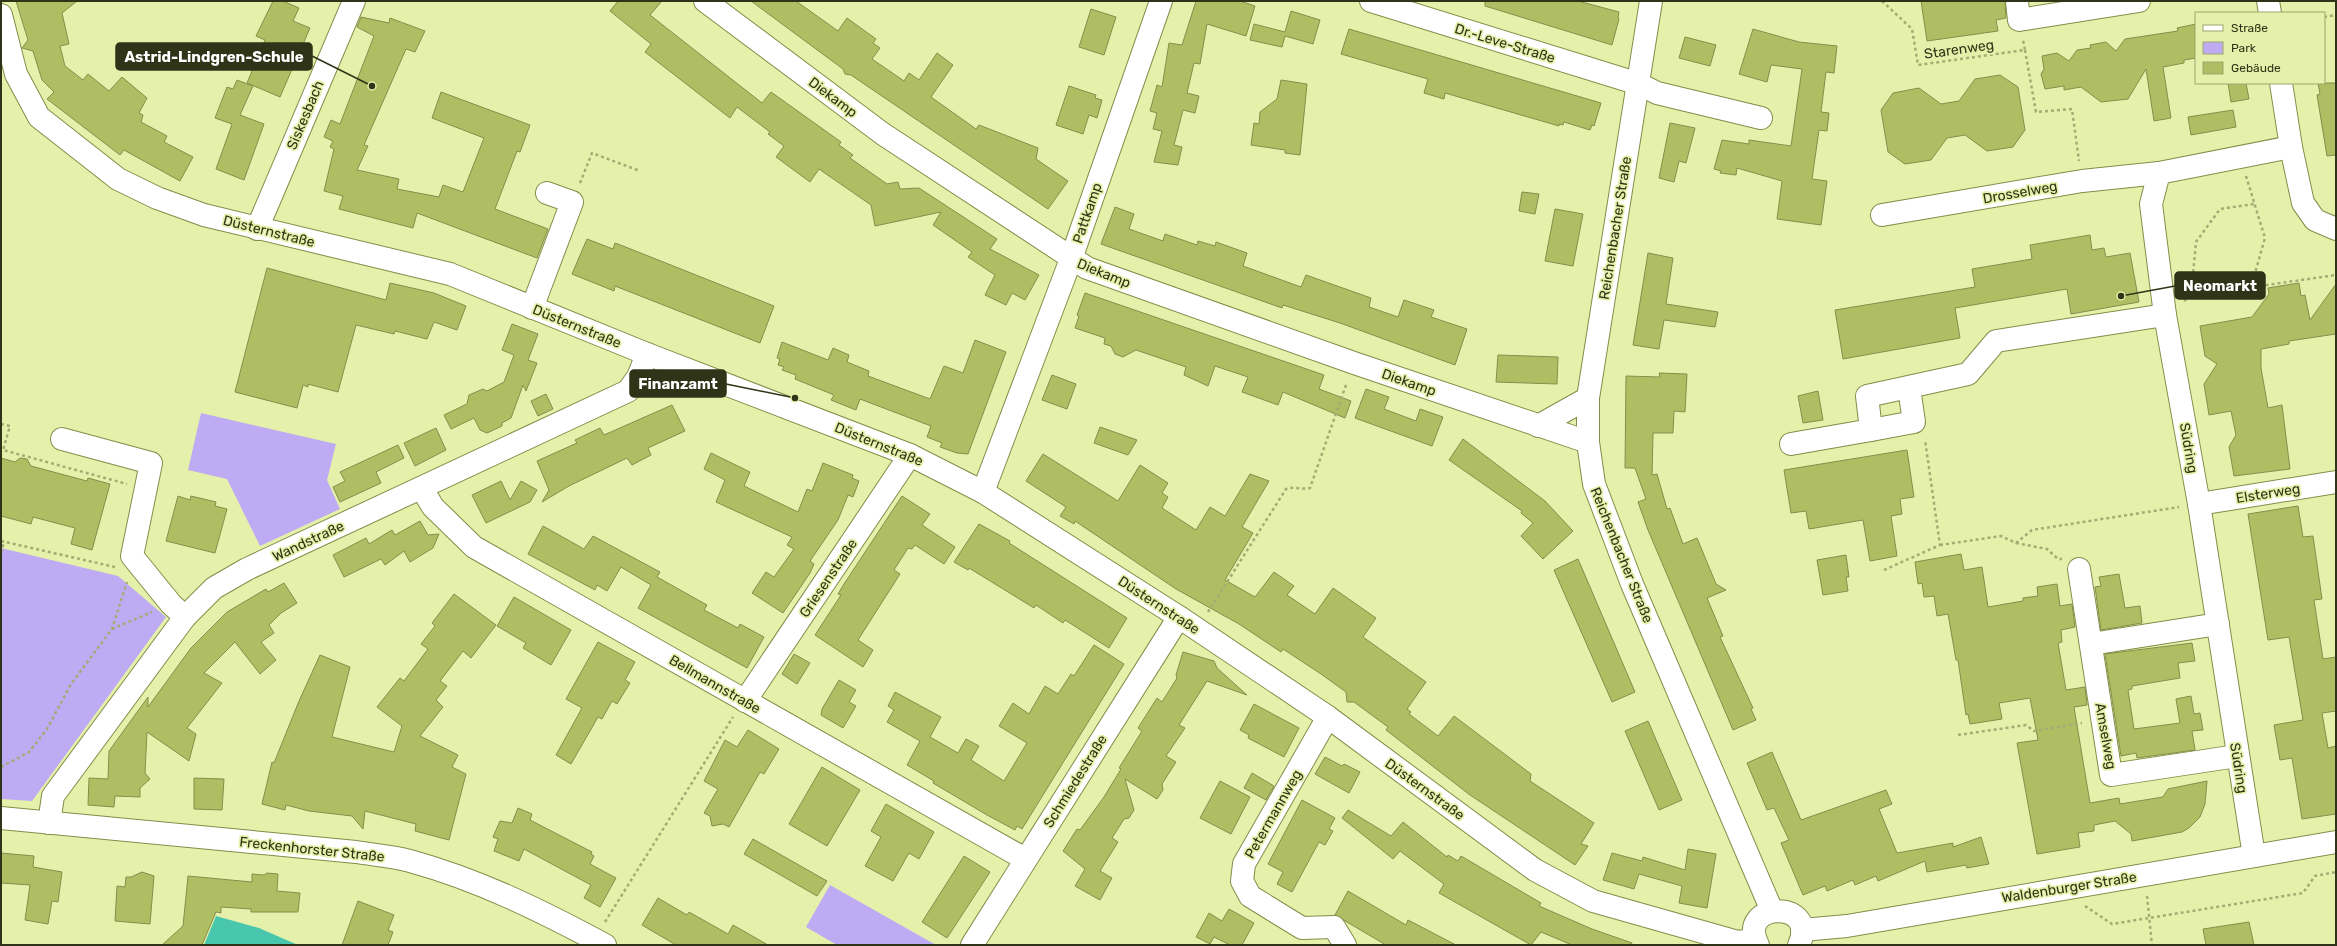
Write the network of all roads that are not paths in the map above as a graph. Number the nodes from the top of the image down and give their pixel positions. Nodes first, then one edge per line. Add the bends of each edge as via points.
1 (354, 1) edge
2 (705, 1) edge
3 (1161, 1) edge
4 (1371, 1) edge
5 (1651, 1) edge
6 (2139, 1) edge
7 (2268, 1) edge
8 (2018, 10) edge
9 (2270, 12) edge
10 (1, 15) edge
11 (1638, 84) junction
12 (2281, 84) edge
13 (1761, 118) dead end
14 (2291, 147) junction
15 (2159, 173) junction
16 (547, 193) dead end
17 (1882, 215) dead end
18 (257, 229) junction
19 (2336, 229) edge
20 (1071, 259) junction
21 (532, 308) junction
22 (2165, 315) junction
23 (648, 354) junction
24 (1908, 388) junction
25 (1588, 398) junction
26 (1538, 426) junction
27 (1871, 430) junction
28 (62, 439) dead end
29 (1588, 442) junction
30 (1791, 444) dead end
31 (910, 454) junction
32 (2336, 482) edge
33 (422, 489) junction
34 (983, 492) junction
35 (2199, 504) junction
36 (2079, 569) road end
37 (178, 610) junction
38 (1179, 617) junction
39 (2218, 624) junction
40 (2091, 644) junction
41 (745, 701) junction
42 (1328, 717) junction
43 (2237, 756) junction
44 (1, 818) edge
45 (49, 824) junction
46 (2336, 842) edge
47 (2254, 856) junction
48 (1025, 859) junction
49 (1772, 910) junction
50 (1800, 937) edge
51 (590, 941) edge
52 (1756, 942) edge
53 (972, 945) edge
54 (1345, 945) edge

1 - 18 street, Siskesbach
2 - 20 street, Diekamp via 884,134
3 - 20 street, Pattkamp
4 - 11 street, Dr.-Leve-Straße
5 - 11 street, Reichenbacher Straße
6 - 8 street
7 - 9 street
10 - 18 street, Düsternstraße via 16,74 39,117 118,179 164,201
11 - 13 street via 1657,93
11 - 25 street, Reichenbacher Straße
12 - 14 street
14 - 15 street
14 - 19 street via 2303,203 2315,220
15 - 17 street, Drosselweg via 2082,181
15 - 22 street, Südring via 2151,204
16 - 21 street via 572,202
18 - 21 street, Düsternstraße via 450,274
20 - 26 street, Diekamp via 1086,268
20 - 34 street, Pattkamp
21 - 23 street, Düsternstraße
22 - 24 street via 1996,341 1968,374
22 - 35 street, Südring
23 - 31 street, Düsternstraße
23 - 33 street, Wandstraße via 638,377 628,391
24 - 27 street via 1867,396
24 - 27 street via 1914,422
25 - 26 street
25 - 29 street, Reichenbacher Straße
26 - 29 street, Diekamp
27 - 30 street
28 - 37 street via 151,463 132,556
29 - 49 street, Reichenbacher Straße via 1594,484 1632,584
31 - 34 street, Düsternstraße
31 - 41 street, Griesenstraße
32 - 35 street, Elsterweg
33 - 37 street, Wandstraße via 247,569
33 - 41 street, Bellmannstraße via 433,507 474,547
34 - 38 street, Düsternstraße
35 - 39 street, Südring
36 - 40 street, Amselweg
37 - 45 street, Wandstraße via 53,796
38 - 42 street, Düsternstraße
38 - 48 street, Schmiedestraße
39 - 40 street
39 - 43 street, Südring
40 - 43 street, Amselweg via 2111,775
41 - 48 street, Bellmannstraße
42 - 52 street, Düsternstraße via 1535,870 1594,901 1738,942
42 - 54 street, Petermannweg via 1244,864 1242,881 1250,896 1302,928 1334,927
43 - 47 street, Südring
44 - 45 street, Freckenhorster Straße
45 - 51 street, Freckenhorster Straße via 356,852 409,860 462,877 532,906
46 - 47 street, Waldenburger Straße
47 - 50 street, Waldenburger Straße via 1847,926
48 - 53 street, Schmiedestraße
49 - 50 street via 1791,913 1799,922
49 - 52 street via 1762,915 1757,922 1754,930

